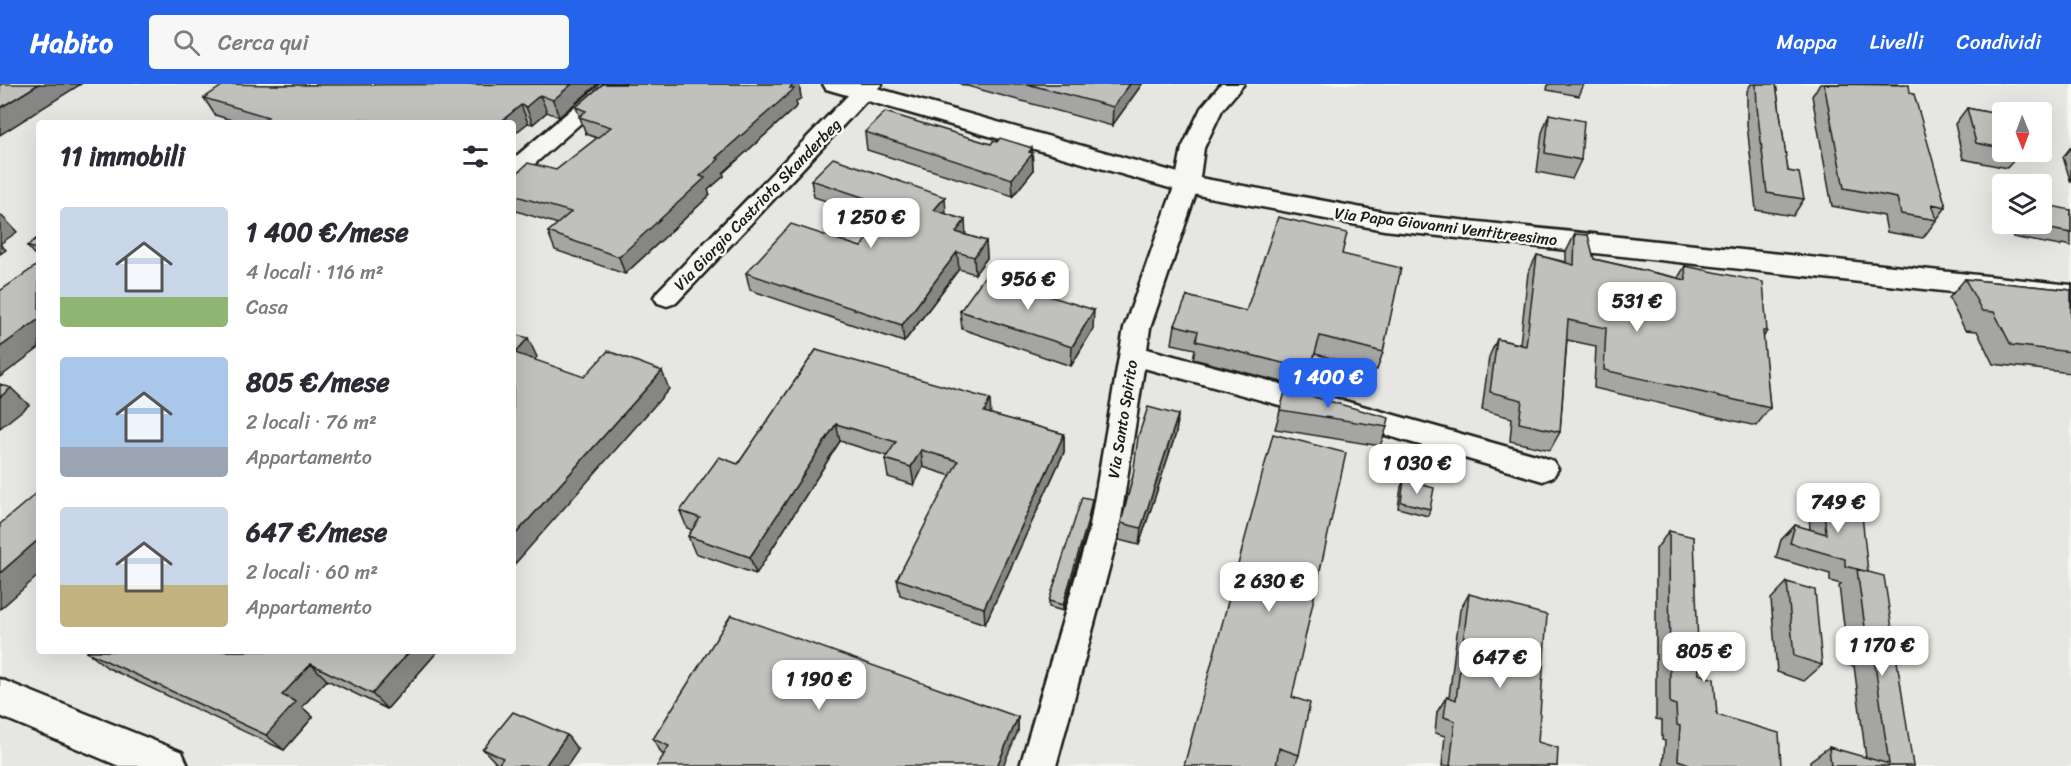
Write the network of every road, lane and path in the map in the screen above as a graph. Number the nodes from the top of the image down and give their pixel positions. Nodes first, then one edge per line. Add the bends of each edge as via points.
1 (614, 84) edge
2 (835, 84) edge
3 (1233, 84) edge
4 (867, 88) edge
5 (516, 168) edge
6 (1187, 184) junction
7 (2071, 296) edge
8 (667, 297) dead end
9 (1132, 355) junction
10 (1543, 469) dead end
11 (0, 697) edge
12 (167, 766) edge
13 (1038, 766) edge

1 - 5 street
2 - 4 street, Via Papa Giovanni Ventitreesimo
3 - 6 street, Via Santo Spirito via 1212,108 1193,147
4 - 6 street, Via Papa Giovanni Ventitreesimo
4 - 8 street, Via Giorgio Castriota Skanderbeg
6 - 7 street, Via Papa Giovanni Ventitreesimo via 1384,220
6 - 9 street, Via Santo Spirito via 1137,328
9 - 10 street
9 - 13 street, Via Santo Spirito via 1104,531
11 - 12 street

